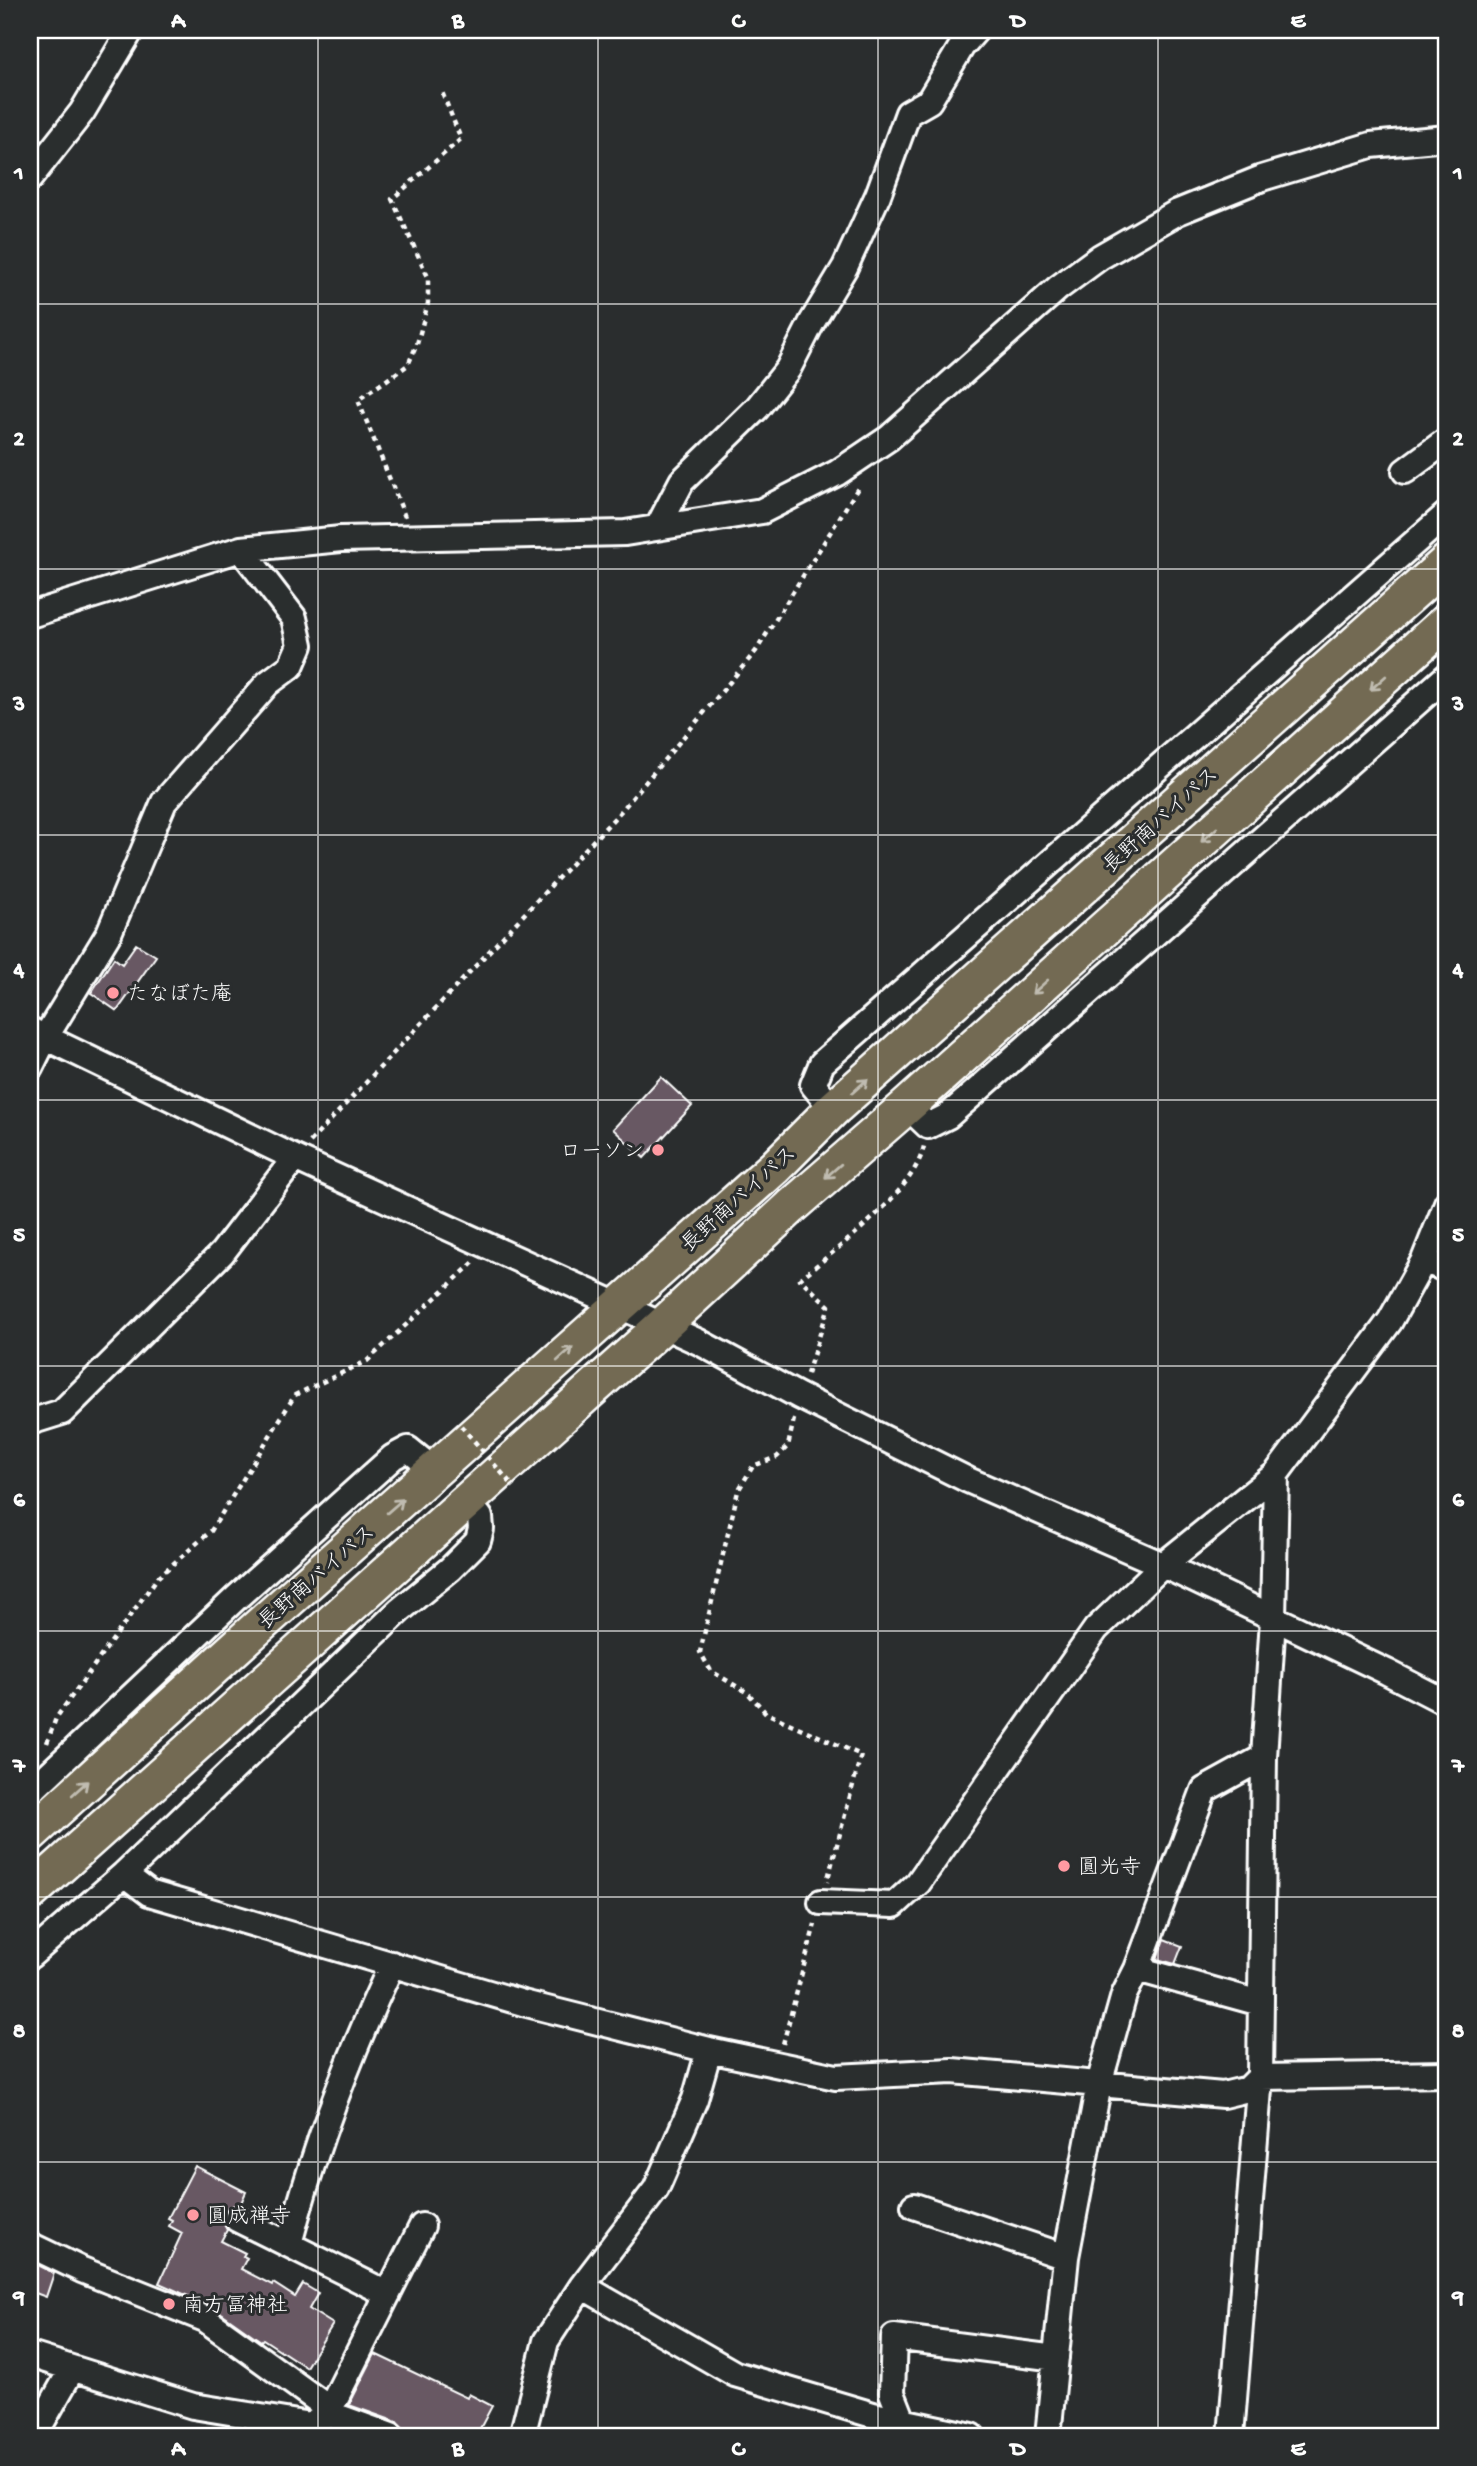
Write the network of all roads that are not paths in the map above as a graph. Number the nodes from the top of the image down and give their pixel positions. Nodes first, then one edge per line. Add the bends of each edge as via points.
1 (131, 30) edge
2 (976, 30) edge
3 (1447, 138) edge
4 (30, 178) edge
5 (1447, 440) edge
6 (1405, 471) dead end
7 (1447, 514) edge
8 (658, 527) junction
9 (241, 549) junction
10 (1447, 562) edge
11 (1360, 590) junction
12 (30, 615) edge
13 (1384, 619) junction
14 (1447, 621) edge
15 (1415, 650) junction
16 (1445, 678) edge
17 (37, 1034) edge
18 (30, 1068) edge
19 (833, 1110) junction
20 (918, 1116) junction
21 (295, 1157) junction
22 (1447, 1203) edge
23 (1424, 1260) junction
24 (1447, 1270) edge
25 (618, 1307) junction
26 (661, 1326) junction
27 (30, 1422) edge
28 (435, 1471) junction
29 (1276, 1474) junction
30 (466, 1502) junction
31 (1163, 1565) junction
32 (1273, 1619) junction
33 (1447, 1703) edge
34 (1264, 1758) junction
35 (30, 1792) edge
36 (30, 1835) edge
37 (124, 1874) junction
38 (30, 1894) edge
39 (821, 1902) road end
40 (30, 1956) edge
41 (392, 1964) junction
42 (1137, 1969) junction
43 (1260, 2003) junction
44 (709, 2050) junction
45 (1447, 2074) edge
46 (1260, 2077) junction
47 (1099, 2084) junction
48 (914, 2206) dead end
49 (237, 2219) dead end
50 (422, 2226) dead end
51 (289, 2244) junction
52 (30, 2245) edge
53 (1066, 2257) junction
54 (582, 2286) junction
55 (388, 2294) junction
56 (30, 2355) edge
57 (1056, 2358) junction
58 (72, 2369) junction
59 (328, 2413) junction
60 (902, 2429) edge
61 (34, 2436) edge
62 (391, 2436) edge
63 (522, 2436) edge
64 (972, 2436) edge
65 (1048, 2436) edge
66 (1231, 2436) edge

1 - 4 street via 82,112
2 - 8 street via 929,101 908,114 845,267 788,369 757,408 682,481
3 - 8 street via 1371,145 1262,178 1178,212 1100,257 1058,288 889,438 837,473 762,511
5 - 6 street
7 - 11 street
8 - 9 street via 625,533 341,539
9 - 12 street
9 - 17 street via 294,618 300,645 292,667 268,683 164,802 108,933
10 - 13 highway, 長野南バイパス
11 - 13 street
11 - 19 street via 822,1063 813,1085
19 -> 13 highway, 長野南バイパス
14 - 15 highway, 長野南バイパス
15 - 16 street
15 -> 20 highway, 長野南バイパス
16 - 20 street via 948,1116
17 - 18 street
17 - 21 street
19 - 25 highway, 長野南バイパス
20 -> 26 highway, 長野南バイパス via 791,1207
21 - 25 street
21 - 27 street via 222,1252 62,1412
22 - 23 street
23 - 24 street
23 - 29 street via 1390,1321
25 - 26 street
28 -> 25 highway, 長野南バイパス
26 - 30 highway, 長野南バイパス
26 - 31 street via 968,1480
28 - 35 street via 408,1450 393,1457
36 -> 28 highway, 長野南バイパス
29 - 31 street
29 - 32 street
30 - 37 street via 480,1517 478,1541
30 - 38 highway, 長野南バイパス
31 - 32 street
31 - 39 street via 1096,1629 918,1883 894,1905
32 - 33 street
32 - 34 street
34 - 42 street via 1204,1790
34 - 43 street
37 - 40 street
37 - 41 street via 149,1893
41 - 44 street
41 - 51 street via 359,2034
42 - 43 street
42 - 47 street via 1124,1995
43 - 46 street
44 - 47 street via 835,2077 952,2071
44 - 54 street via 695,2099 656,2189
45 - 46 street
46 - 47 street via 1248,2089 1223,2095
46 - 66 street
47 - 53 street
48 - 53 street
49 - 51 street
50 - 55 street
51 - 55 street
52 - 59 street via 205,2319 324,2405
53 - 57 street
54 - 60 street via 735,2374 873,2415
54 - 63 street via 546,2341
55 - 59 street
56 - 58 street
57 - 60 street via 894,2337 892,2393
57 - 65 street
58 - 59 street via 193,2406 310,2425
58 - 61 street
59 - 62 street
60 - 64 street

